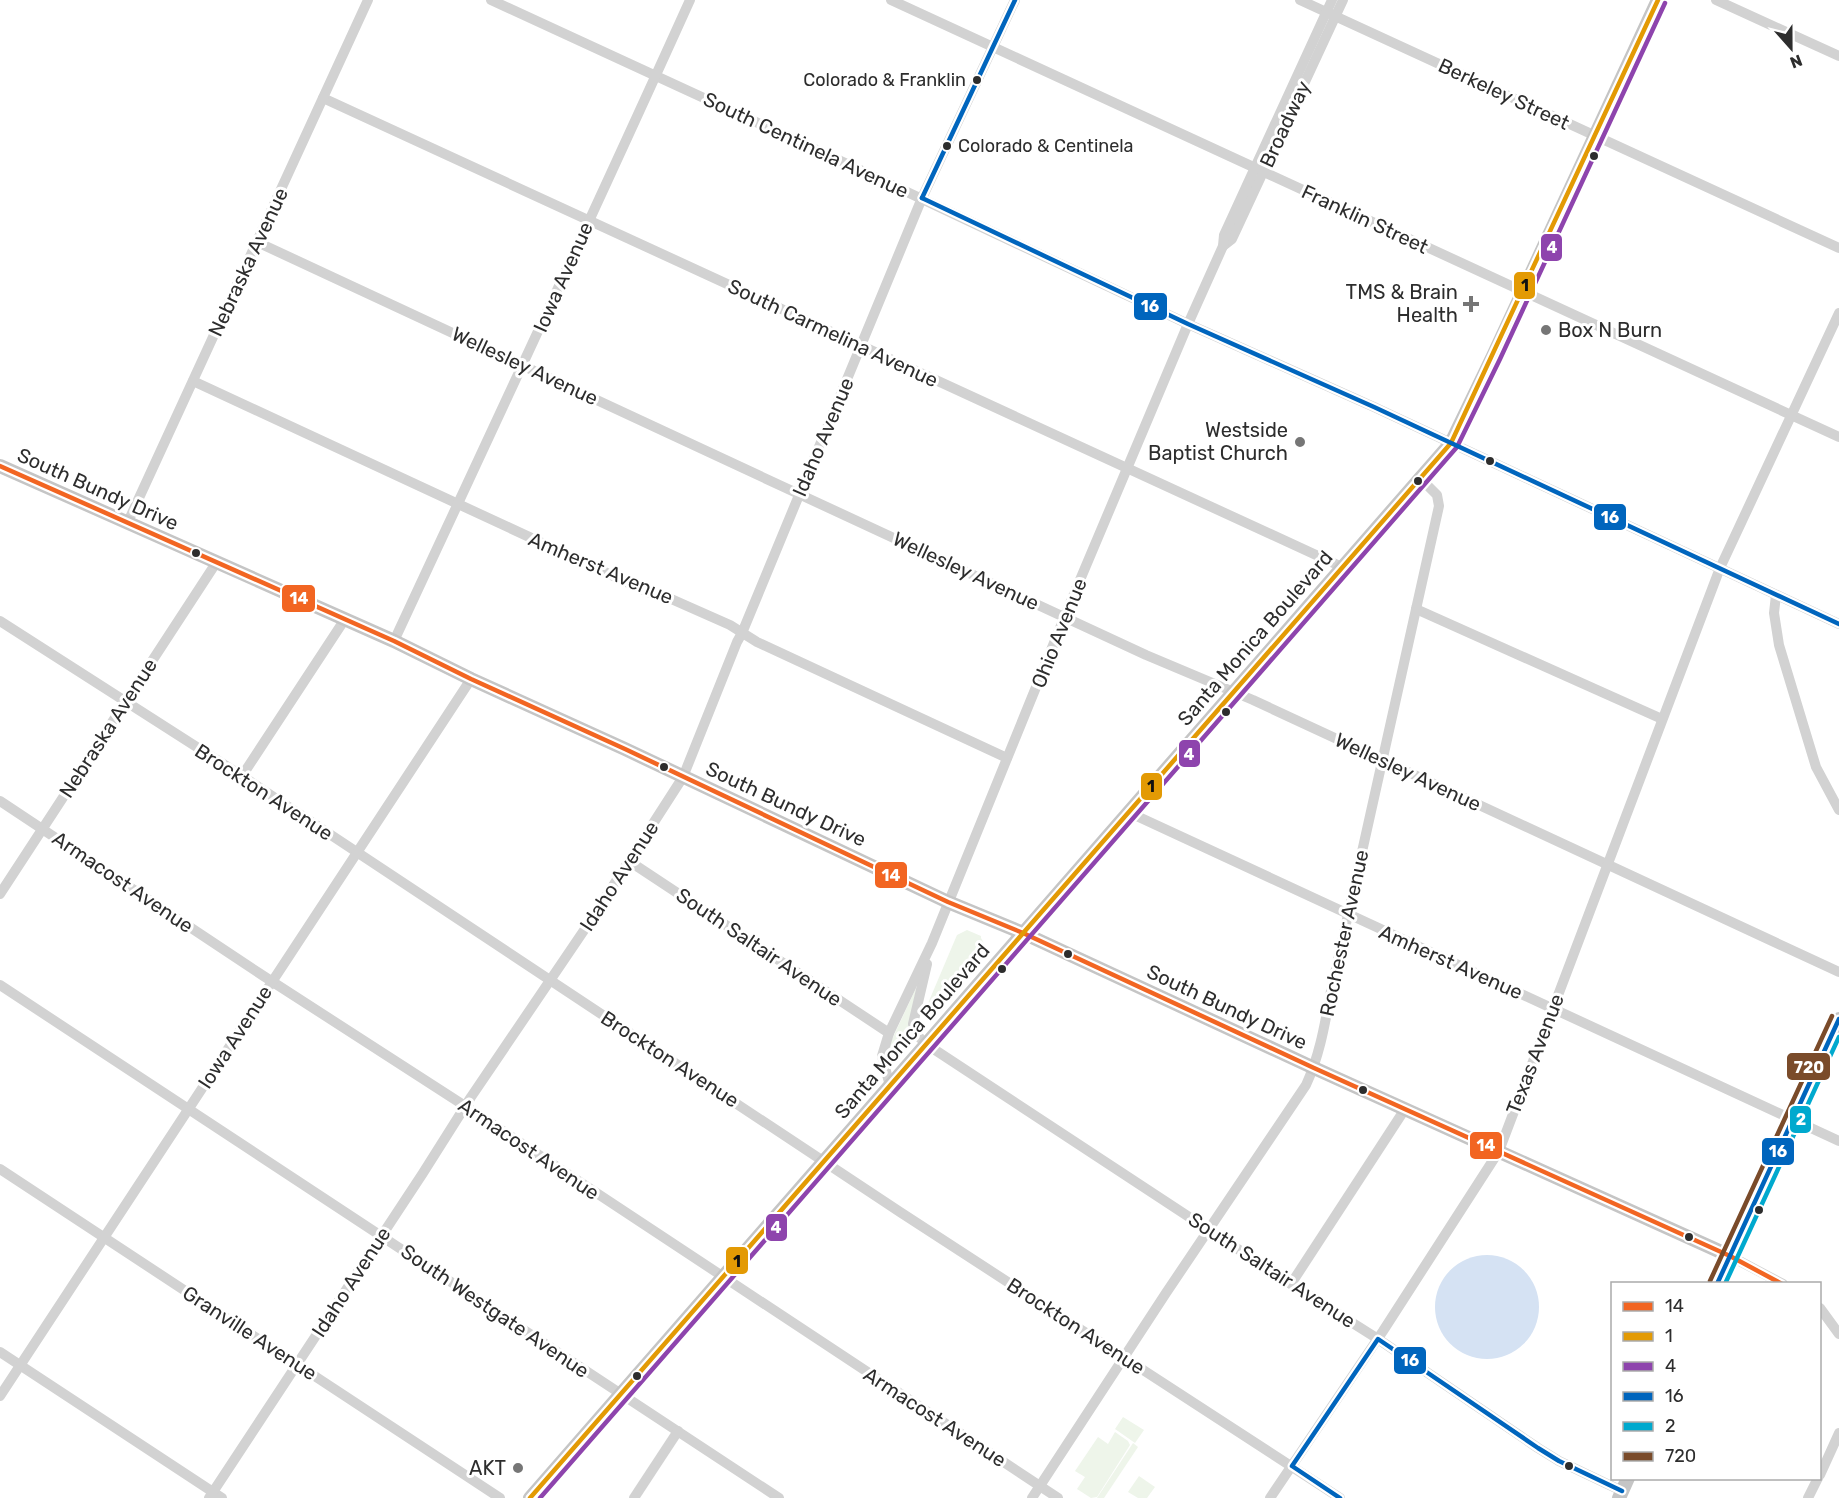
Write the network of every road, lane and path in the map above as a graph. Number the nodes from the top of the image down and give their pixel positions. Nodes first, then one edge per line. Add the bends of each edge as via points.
1 (368, 0) edge
2 (490, 0) edge
3 (690, 0) edge
4 (891, 0) edge
5 (1016, 0) edge
6 (1300, 0) edge
7 (1332, 0) edge
8 (1343, 0) edge
9 (1658, 0) edge
10 (1716, 0) edge
11 (1331, 14) junction
12 (994, 47) junction
13 (1839, 56) edge
14 (656, 76) junction
15 (323, 98) junction
16 (1595, 137) junction
17 (1259, 170) junction
18 (922, 198) junction
19 (588, 220) junction
20 (257, 242) junction
21 (1839, 248) edge
22 (1524, 291) junction
23 (1839, 313) edge
24 (1188, 324) junction
25 (861, 346) junction
26 (523, 366) junction
27 (193, 381) junction
28 (1792, 415) junction
29 (1839, 437) edge
30 (1451, 443) junction
31 (0, 466) edge
32 (1127, 468) junction
33 (1420, 478) junction
34 (799, 494) junction
35 (457, 505) junction
36 (127, 524) junction
37 (216, 563) junction
38 (1342, 567) junction
39 (1720, 568) junction
40 (1776, 595) junction
41 (1416, 609) junction
42 (1065, 616) junction
43 (345, 619) junction
44 (0, 621) edge
45 (1839, 624) edge
46 (742, 633) junction
47 (394, 642) junction
48 (471, 679) junction
49 (1234, 692) junction
50 (125, 701) junction
51 (1662, 719) junction
52 (1007, 758) junction
53 (1383, 760) junction
54 (242, 776) junction
55 (683, 777) junction
56 (0, 801) edge
57 (1839, 810) edge
58 (1128, 812) junction
59 (42, 829) junction
60 (357, 853) junction
61 (629, 861) junction
62 (1608, 865) junction
63 (0, 894) edge
64 (948, 902) junction
65 (1349, 915) junction
66 (1023, 933) junction
67 (932, 943) junction
68 (1839, 972) edge
69 (272, 981) junction
70 (550, 981) junction
71 (0, 985) edge
72 (1553, 1008) junction
73 (1839, 1019) edge
74 (889, 1033) junction
75 (926, 1044) junction
76 (1314, 1068) junction
77 (890, 1086) junction
78 (465, 1106) junction
79 (1406, 1109) junction
80 (188, 1110) junction
81 (1792, 1120) junction
82 (1839, 1141) edge
83 (1499, 1150) junction
84 (824, 1161) junction
85 (0, 1169) edge
86 (1208, 1229) junction
87 (382, 1235) junction
88 (104, 1238) junction
89 (1730, 1256) junction
90 (722, 1277) junction
91 (1718, 1282) edge
92 (1779, 1282) edge
93 (1291, 1284) junction
94 (1821, 1309) edge
95 (1839, 1334) edge
96 (1378, 1339) junction
97 (0, 1352) edge
98 (1123, 1358) junction
99 (297, 1365) junction
100 (20, 1366) junction
101 (621, 1394) junction
102 (0, 1396) edge
103 (678, 1431) junction
104 (1839, 1433) edge
105 (1292, 1466) junction
106 (1821, 1473) edge
107 (1817, 1480) edge
108 (1040, 1486) junction
109 (1623, 1489) edge
110 (214, 1496) edge
111 (500, 1498) edge
112 (530, 1498) edge
113 (634, 1498) edge
114 (780, 1498) edge
115 (1032, 1498) edge
116 (1058, 1498) edge
117 (1270, 1498) edge
118 (1340, 1498) edge
119 (1808, 1498) edge

1 - 15 street, Nebraska Avenue
2 - 14 street, South Centinela Avenue
3 - 14 street, Iowa Avenue
4 - 12 street, Franklin Street
5 - 12 street, Idaho Avenue
6 - 11 street, Berkeley Street
7 - 11 street, Broadway
8 - 11 street, Broadway
9 - 16 main road, Santa Monica Boulevard
10 - 13 street
11 - 16 street, Berkeley Street
11 - 17 street, Broadway
12 - 17 street, Franklin Street
12 - 18 street, Idaho Avenue
14 - 18 street, South Centinela Avenue
14 - 19 street, Iowa Avenue
15 - 19 street, South Carmelina Avenue
15 - 20 street, Nebraska Avenue
16 - 21 street, Berkeley Street
16 - 22 main road, Santa Monica Boulevard
17 - 22 street, Franklin Street
17 - 24 street, Broadway via 1232,239 1223,246
18 - 24 street, South Centinela Avenue
18 - 25 street, Idaho Avenue
19 - 25 street, South Carmelina Avenue
19 - 26 street, Iowa Avenue
20 - 26 street, Wellesley Avenue
20 - 27 street, Nebraska Avenue
22 - 28 street, Franklin Street
22 - 30 main road, Santa Monica Boulevard
23 - 28 street, Texas Avenue
24 - 30 street, South Centinela Avenue
24 - 32 street, Ohio Avenue
25 - 32 street, South Carmelina Avenue
25 - 34 street, Idaho Avenue
26 - 34 street, Wellesley Avenue
26 - 35 street, Iowa Avenue
27 - 35 street, Amherst Avenue
27 - 36 street, Nebraska Avenue
28 - 29 street, Franklin Street
28 - 39 street, Texas Avenue
30 - 33 main road, Santa Monica Boulevard
30 - 39 street, South Centinela Avenue
31 - 36 main road, South Bundy Drive
32 - 38 street, South Carmelina Avenue
32 - 42 street, Ohio Avenue
33 - 38 main road, Santa Monica Boulevard
33 - 41 street, Rochester Avenue via 1437,495 1439,506
34 - 42 street, Wellesley Avenue
34 - 46 street, Idaho Avenue
35 - 46 street, Amherst Avenue
35 - 47 street, Iowa Avenue
36 - 37 main road, South Bundy Drive
37 - 43 main road, South Bundy Drive
37 - 50 street, Nebraska Avenue
38 - 49 main road, Santa Monica Boulevard
39 - 40 street, South Centinela Avenue
39 - 51 street, Texas Avenue
40 - 45 street, South Centinela Avenue
40 - 57 street via 1774,613 1779,645 1816,767
41 - 51 street
41 - 53 street, Rochester Avenue
42 - 49 street, Wellesley Avenue
42 - 52 street, Ohio Avenue
43 - 47 main road, South Bundy Drive
43 - 54 street
44 - 50 street, Brockton Avenue
46 - 52 street, Amherst Avenue
46 - 55 street, Idaho Avenue
47 - 48 main road, South Bundy Drive
48 - 55 main road, South Bundy Drive
48 - 60 street, Iowa Avenue
49 - 53 street, Wellesley Avenue
49 - 58 main road, Santa Monica Boulevard
50 - 54 street, Brockton Avenue
50 - 59 street, Nebraska Avenue
51 - 62 street, Texas Avenue
52 - 64 street, Ohio Avenue
53 - 62 street, Wellesley Avenue
53 - 65 street, Rochester Avenue
54 - 60 street, Brockton Avenue
55 - 61 street, Idaho Avenue
55 - 64 main road, South Bundy Drive
56 - 59 street, Armacost Avenue
58 - 65 street, Amherst Avenue
58 - 66 main road, Santa Monica Boulevard
59 - 63 street, Nebraska Avenue
59 - 69 street, Armacost Avenue
60 - 69 street, Iowa Avenue
60 - 70 street, Brockton Avenue
61 - 70 street, Idaho Avenue
61 - 74 street, South Saltair Avenue
62 - 68 street, Wellesley Avenue
62 - 72 street, Texas Avenue
64 - 66 main road, South Bundy Drive
64 - 67 street, Ohio Avenue
65 - 72 street, Amherst Avenue
65 - 76 street, Rochester Avenue
66 - 75 main road, Santa Monica Boulevard
66 - 76 main road, South Bundy Drive
67 - 74 street, Ohio Avenue
67 - 75 street, Ohio Avenue via 913,1024
69 - 78 street, Armacost Avenue
69 - 80 street, Iowa Avenue
70 - 78 street, Idaho Avenue
70 - 84 street, Brockton Avenue
71 - 80 street, South Westgate Avenue
72 - 81 street, Amherst Avenue
72 - 83 street, Texas Avenue
73 - 81 main road
74 - 77 street, Ohio Avenue via 882,1056
75 - 77 main road, Santa Monica Boulevard
75 - 86 street, South Saltair Avenue
76 - 79 main road, South Bundy Drive
76 - 86 street, Rochester Avenue
77 - 84 main road, Santa Monica Boulevard
78 - 87 street, Idaho Avenue
78 - 90 street, Armacost Avenue
79 - 83 main road, South Bundy Drive
79 - 93 street
80 - 87 street, South Westgate Avenue
80 - 88 street, Iowa Avenue
81 - 82 street, Amherst Avenue
81 - 89 main road
83 - 89 main road, South Bundy Drive
83 - 96 street, Texas Avenue
84 - 90 main road, Santa Monica Boulevard
84 - 98 street, Brockton Avenue
85 - 88 street, Granville Avenue
86 - 93 street, South Saltair Avenue
86 - 98 street, Rochester Avenue
87 - 99 street, Idaho Avenue
87 - 101 street, South Westgate Avenue
88 - 99 street, Granville Avenue
88 - 100 street, Iowa Avenue
89 - 91 main road
89 - 92 street, South Bundy Drive
90 - 101 main road, Santa Monica Boulevard
90 - 108 street, Armacost Avenue
93 - 96 street, South Saltair Avenue
94 - 95 street
96 - 105 street, Texas Avenue
96 - 109 street, South Saltair Avenue via 1559,1461
97 - 100 street
98 - 105 street, Brockton Avenue
98 - 108 street, Rochester Avenue
99 - 110 street, Idaho Avenue
99 - 111 street, Granville Avenue
100 - 102 street, Iowa Avenue
100 - 110 street
101 - 103 street, South Westgate Avenue
101 - 112 main road, Santa Monica Boulevard
103 - 113 street
103 - 114 street, South Westgate Avenue
104 - 106 street
105 - 117 street, Texas Avenue
105 - 118 street, Brockton Avenue
107 - 119 street
108 - 115 street, Rochester Avenue
108 - 116 street, Armacost Avenue

